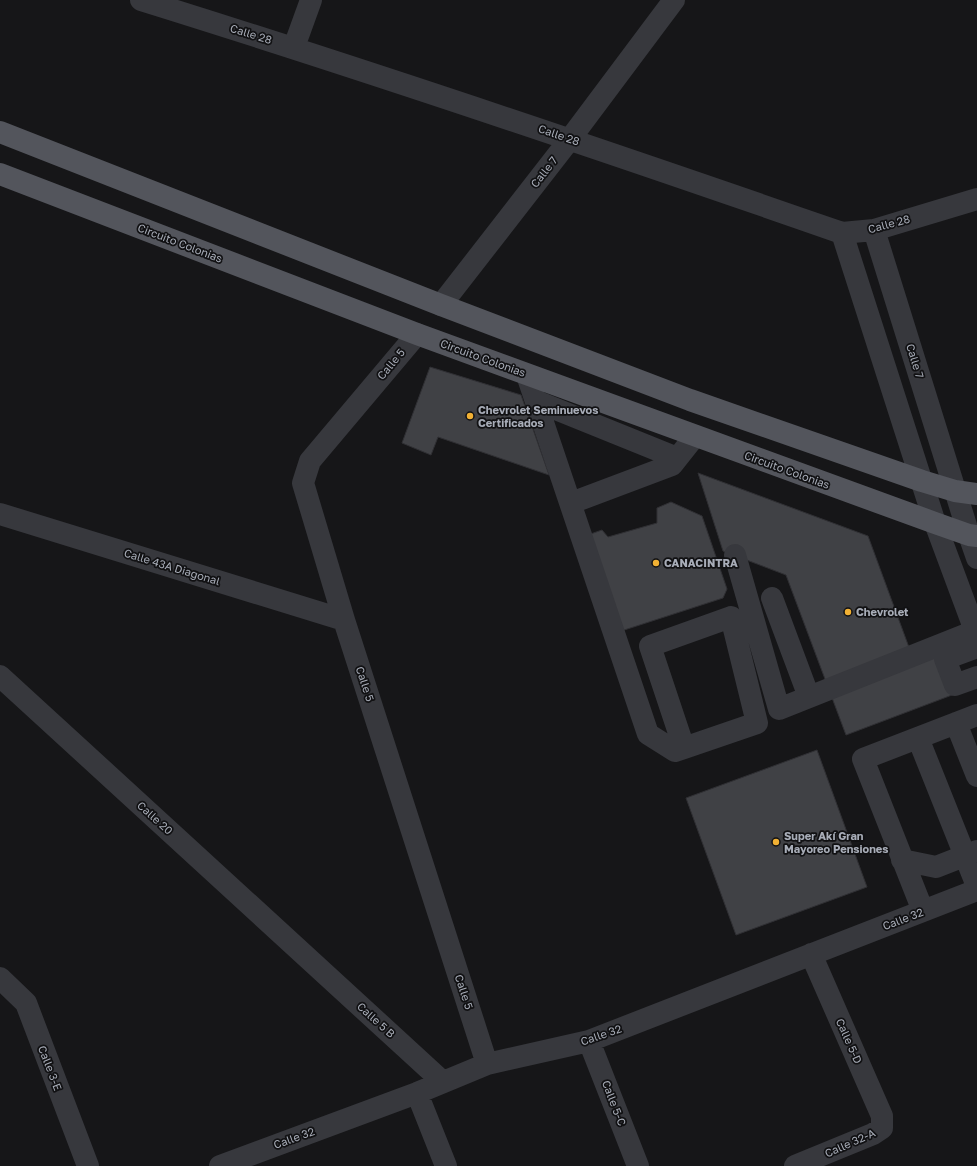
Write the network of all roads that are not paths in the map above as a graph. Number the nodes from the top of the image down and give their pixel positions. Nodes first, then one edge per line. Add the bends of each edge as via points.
1 (140, 0) edge
2 (311, 0) edge
3 (674, 0) edge
4 (294, 47) junction
5 (0, 132) edge
6 (570, 139) junction
7 (0, 174) edge
8 (977, 199) edge
9 (874, 230) junction
10 (842, 232) junction
11 (441, 305) junction
12 (417, 334) junction
13 (527, 374) junction
14 (536, 401) junction
15 (695, 436) junction
16 (677, 458) junction
17 (922, 482) junction
18 (955, 491) junction
19 (977, 494) edge
20 (571, 504) junction
21 (0, 514) edge
22 (935, 523) junction
23 (973, 535) edge
24 (735, 555) dead end
25 (977, 558) edge
26 (772, 598) dead end
27 (344, 620) junction
28 (976, 638) edge
29 (0, 676) edge
30 (977, 677) edge
31 (809, 697) junction
32 (977, 715) edge
33 (956, 723) junction
34 (918, 738) junction
35 (684, 748) junction
36 (977, 776) edge
37 (971, 853) edge
38 (902, 860) junction
39 (977, 886) edge
40 (977, 890) edge
41 (923, 911) junction
42 (811, 954) junction
43 (309, 959) joint
44 (0, 978) edge
45 (589, 1041) junction
46 (488, 1064) junction
47 (443, 1082) junction
48 (417, 1092) junction
49 (882, 1128) joint
50 (259, 1159) edge
51 (88, 1166) edge
52 (220, 1166) edge
53 (446, 1166) edge
54 (638, 1166) edge
55 (795, 1166) edge

1 - 4 street, Calle 28
2 - 4 street
3 - 6 street, Calle 7
4 - 6 street, Calle 28
5 - 11 main road
6 - 10 street, Calle 28
6 - 11 street, Calle 7
7 - 12 main road, Circuito Colonias
8 - 9 street, Calle 28
9 - 10 street, Calle 28
9 - 18 street, Calle 7
10 - 17 street
11 - 17 main road via 690,400
12 - 13 main road, Circuito Colonias
12 - 27 street, Calle 5 via 310,461 302,483
13 - 14 street
13 - 15 main road, Circuito Colonias
14 - 16 street
14 - 20 street
15 - 16 street
15 - 22 main road, Circuito Colonias
16 - 20 street via 672,465
17 - 18 main road
17 - 22 street
18 - 19 main road
18 - 23 street, Calle 7
20 - 35 street via 648,734 675,751
21 - 27 street, Calle 43A Diagonal
22 - 23 main road, Circuito Colonias
22 - 28 street
23 - 25 street, Calle 7
24 - 31 street via 779,709
26 - 31 street
27 - 46 street, Calle 5
28 - 30 street via 945,659 955,685
28 - 31 street
29 - 43 street, Calle 20
32 - 33 street
33 - 34 street
33 - 36 street
34 - 37 street
34 - 38 street via 863,759
35 - 35 street via 757,723 731,617 650,646
37 - 38 street via 936,867
37 - 39 street
38 - 41 street
40 - 41 street, Calle 32
41 - 42 street, Calle 32
42 - 45 street, Calle 32
42 - 49 street, Calle 5-D via 882,1116
43 - 47 street, Calle 5 B
44 - 51 street, Calle 3-E via 26,1003
45 - 46 street, Calle 32
45 - 54 street, Calle 5-C
46 - 47 street, Calle 32
47 - 48 street, Calle 32
48 - 50 street, Calle 32
48 - 53 street
49 - 55 street, Calle 32-A
50 - 52 street, Calle 32

